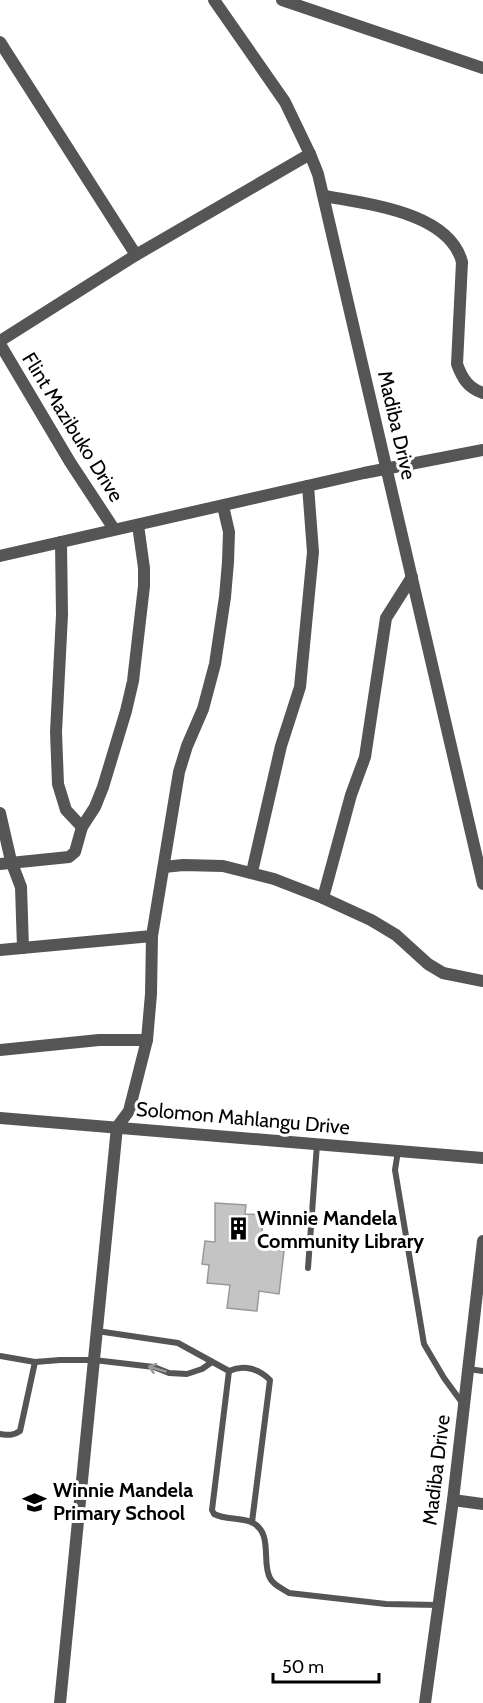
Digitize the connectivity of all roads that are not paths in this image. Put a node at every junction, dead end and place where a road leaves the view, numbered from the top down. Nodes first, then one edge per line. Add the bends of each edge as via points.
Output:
1 (282, 0) edge
2 (216, 1) edge
3 (0, 42) edge
4 (483, 68) edge
5 (310, 154) junction
6 (325, 196) junction
7 (135, 255) junction
8 (0, 343) edge
9 (5, 365) edge
10 (483, 393) edge
11 (483, 450) edge
12 (387, 468) junction
13 (308, 486) junction
14 (223, 506) junction
15 (138, 525) junction
16 (114, 529) junction
17 (61, 542) junction
18 (0, 556) edge
19 (412, 577) junction
20 (0, 813) edge
21 (82, 827) junction
22 (6, 862) edge
23 (164, 867) junction
24 (252, 872) junction
25 (483, 884) edge
26 (323, 898) junction
27 (152, 936) junction
28 (23, 948) junction
29 (0, 950) edge
30 (483, 981) edge
31 (147, 1040) junction
32 (0, 1050) edge
33 (0, 1118) edge
34 (117, 1127) junction
35 (317, 1144) junction
36 (398, 1151) junction
37 (483, 1158) edge
38 (483, 1241) edge
39 (308, 1268) dead end
40 (481, 1272) edge
41 (97, 1331) junction
42 (0, 1356) edge
43 (94, 1360) junction
44 (34, 1362) junction
45 (212, 1362) junction
46 (468, 1369) junction
47 (230, 1371) junction
48 (483, 1371) edge
49 (464, 1405) junction
50 (0, 1434) edge
51 (453, 1500) junction
52 (483, 1504) edge
53 (252, 1522) junction
54 (438, 1605) junction
55 (60, 1703) edge
56 (425, 1703) edge

1 - 4 street
2 - 5 street, Madiba Drive via 285,102
3 - 7 street
5 - 6 street, Madiba Drive
5 - 7 street
6 - 10 street via 393,208 452,241 462,262 457,364 468,384
6 - 12 street, Madiba Drive
7 - 8 street
8 - 9 street, Flint Mazibuko Drive
9 - 16 street, Flint Mazibuko Drive
11 - 12 street
12 - 13 street
12 - 19 street, Madiba Drive
13 - 14 street
13 - 24 street via 313,552 300,687 281,746
14 - 15 street
14 - 23 street via 229,532 225,597 203,709 179,772
15 - 16 street
15 - 21 street via 144,586 133,681 103,787
16 - 17 street
17 - 18 street
17 - 21 street via 58,784 66,810
19 - 25 street, Madiba Drive
19 - 26 street via 386,618 365,757
20 - 22 street
21 - 22 street via 75,852 69,857
22 - 28 street via 21,887
23 - 24 street via 223,866
23 - 27 street
24 - 26 street
26 - 30 street via 396,935 443,973
27 - 28 street
27 - 31 street
28 - 29 street
31 - 32 street via 99,1040
31 - 34 street via 129,1111
33 - 34 street, Solomon Mahlangu Drive
34 - 35 street, Solomon Mahlangu Drive
34 - 41 street
35 - 36 street, Solomon Mahlangu Drive
35 - 39 lane
36 - 37 street, Solomon Mahlangu Drive
36 - 49 lane via 395,1170 424,1344
38 - 40 street, Madiba Drive
40 - 46 street, Madiba Drive
41 - 43 street
41 - 45 lane via 178,1343
42 - 44 lane
43 - 44 lane
45 -> 43 lane via 187,1374
43 - 55 street
44 - 50 lane via 20,1431
45 - 47 lane
46 - 48 lane
46 - 49 street, Madiba Drive
47 - 53 lane via 212,1510 219,1517
47 - 53 lane via 238,1367 251,1369 270,1380
49 - 51 street, Madiba Drive
51 - 52 street
51 - 54 street, Madiba Drive
53 - 54 lane via 261,1531 267,1547 270,1578 289,1593 386,1604
54 - 56 street, Madiba Drive

